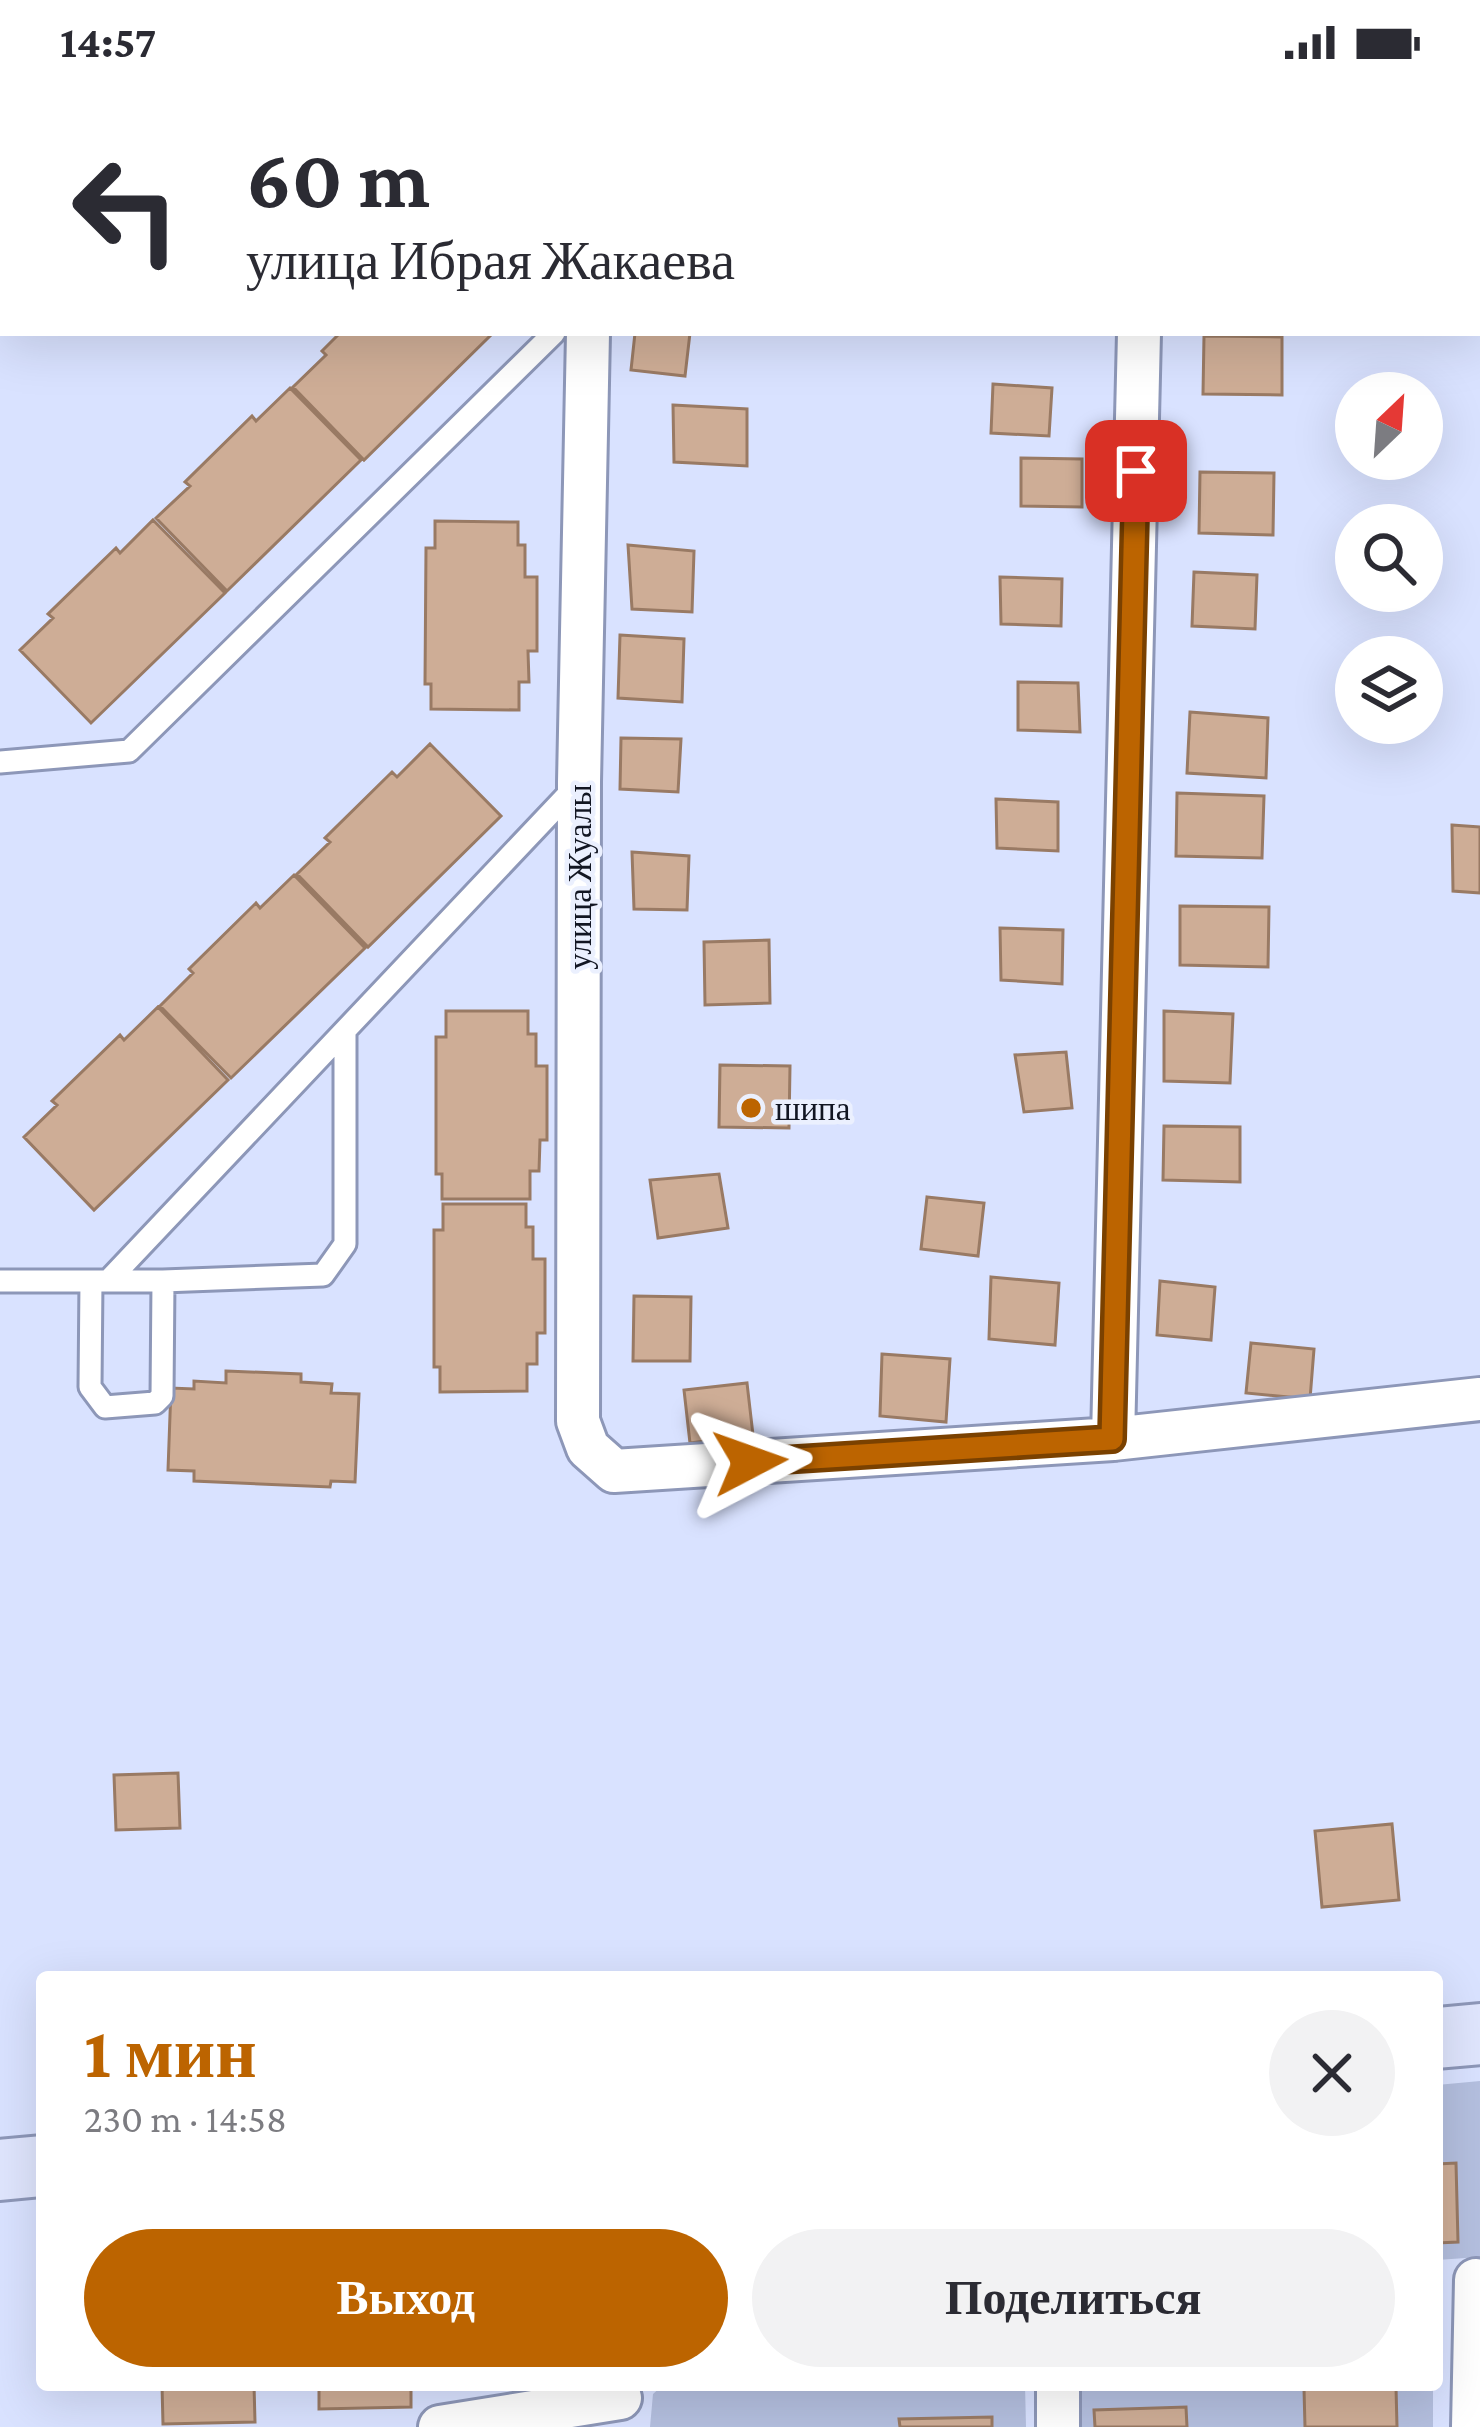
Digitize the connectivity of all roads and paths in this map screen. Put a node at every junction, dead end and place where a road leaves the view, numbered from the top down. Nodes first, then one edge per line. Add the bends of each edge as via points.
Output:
1 (551, 336) edge
2 (588, 336) edge
3 (1139, 336) edge
4 (0, 762) edge
5 (579, 782) junction
6 (344, 1031) junction
7 (0, 1281) edge
8 (100, 1281) junction
9 (163, 1281) junction
10 (1480, 1400) edge
11 (1112, 1439) junction
12 (1480, 2034) edge
13 (1443, 2037) edge
14 (36, 2167) edge
15 (0, 2170) edge
16 (1464, 2281) edge
17 (1058, 2391) edge
18 (622, 2403) edge
19 (440, 2427) edge
20 (1058, 2427) edge
21 (1473, 2427) edge

1 - 4 lane via 129,751
2 - 5 street, улица Жуалы
3 - 11 street
5 - 6 lane
5 - 11 street, улица Жуалы via 578,1421 588,1448 614,1471
6 - 8 lane
6 - 9 lane via 345,1244 323,1276
7 - 8 lane
8 - 9 lane
8 - 9 lane via 90,1388 105,1407 163,1396
10 - 11 street
12 - 13 street
14 - 15 street
16 - 21 street
17 - 20 street
18 - 19 street

